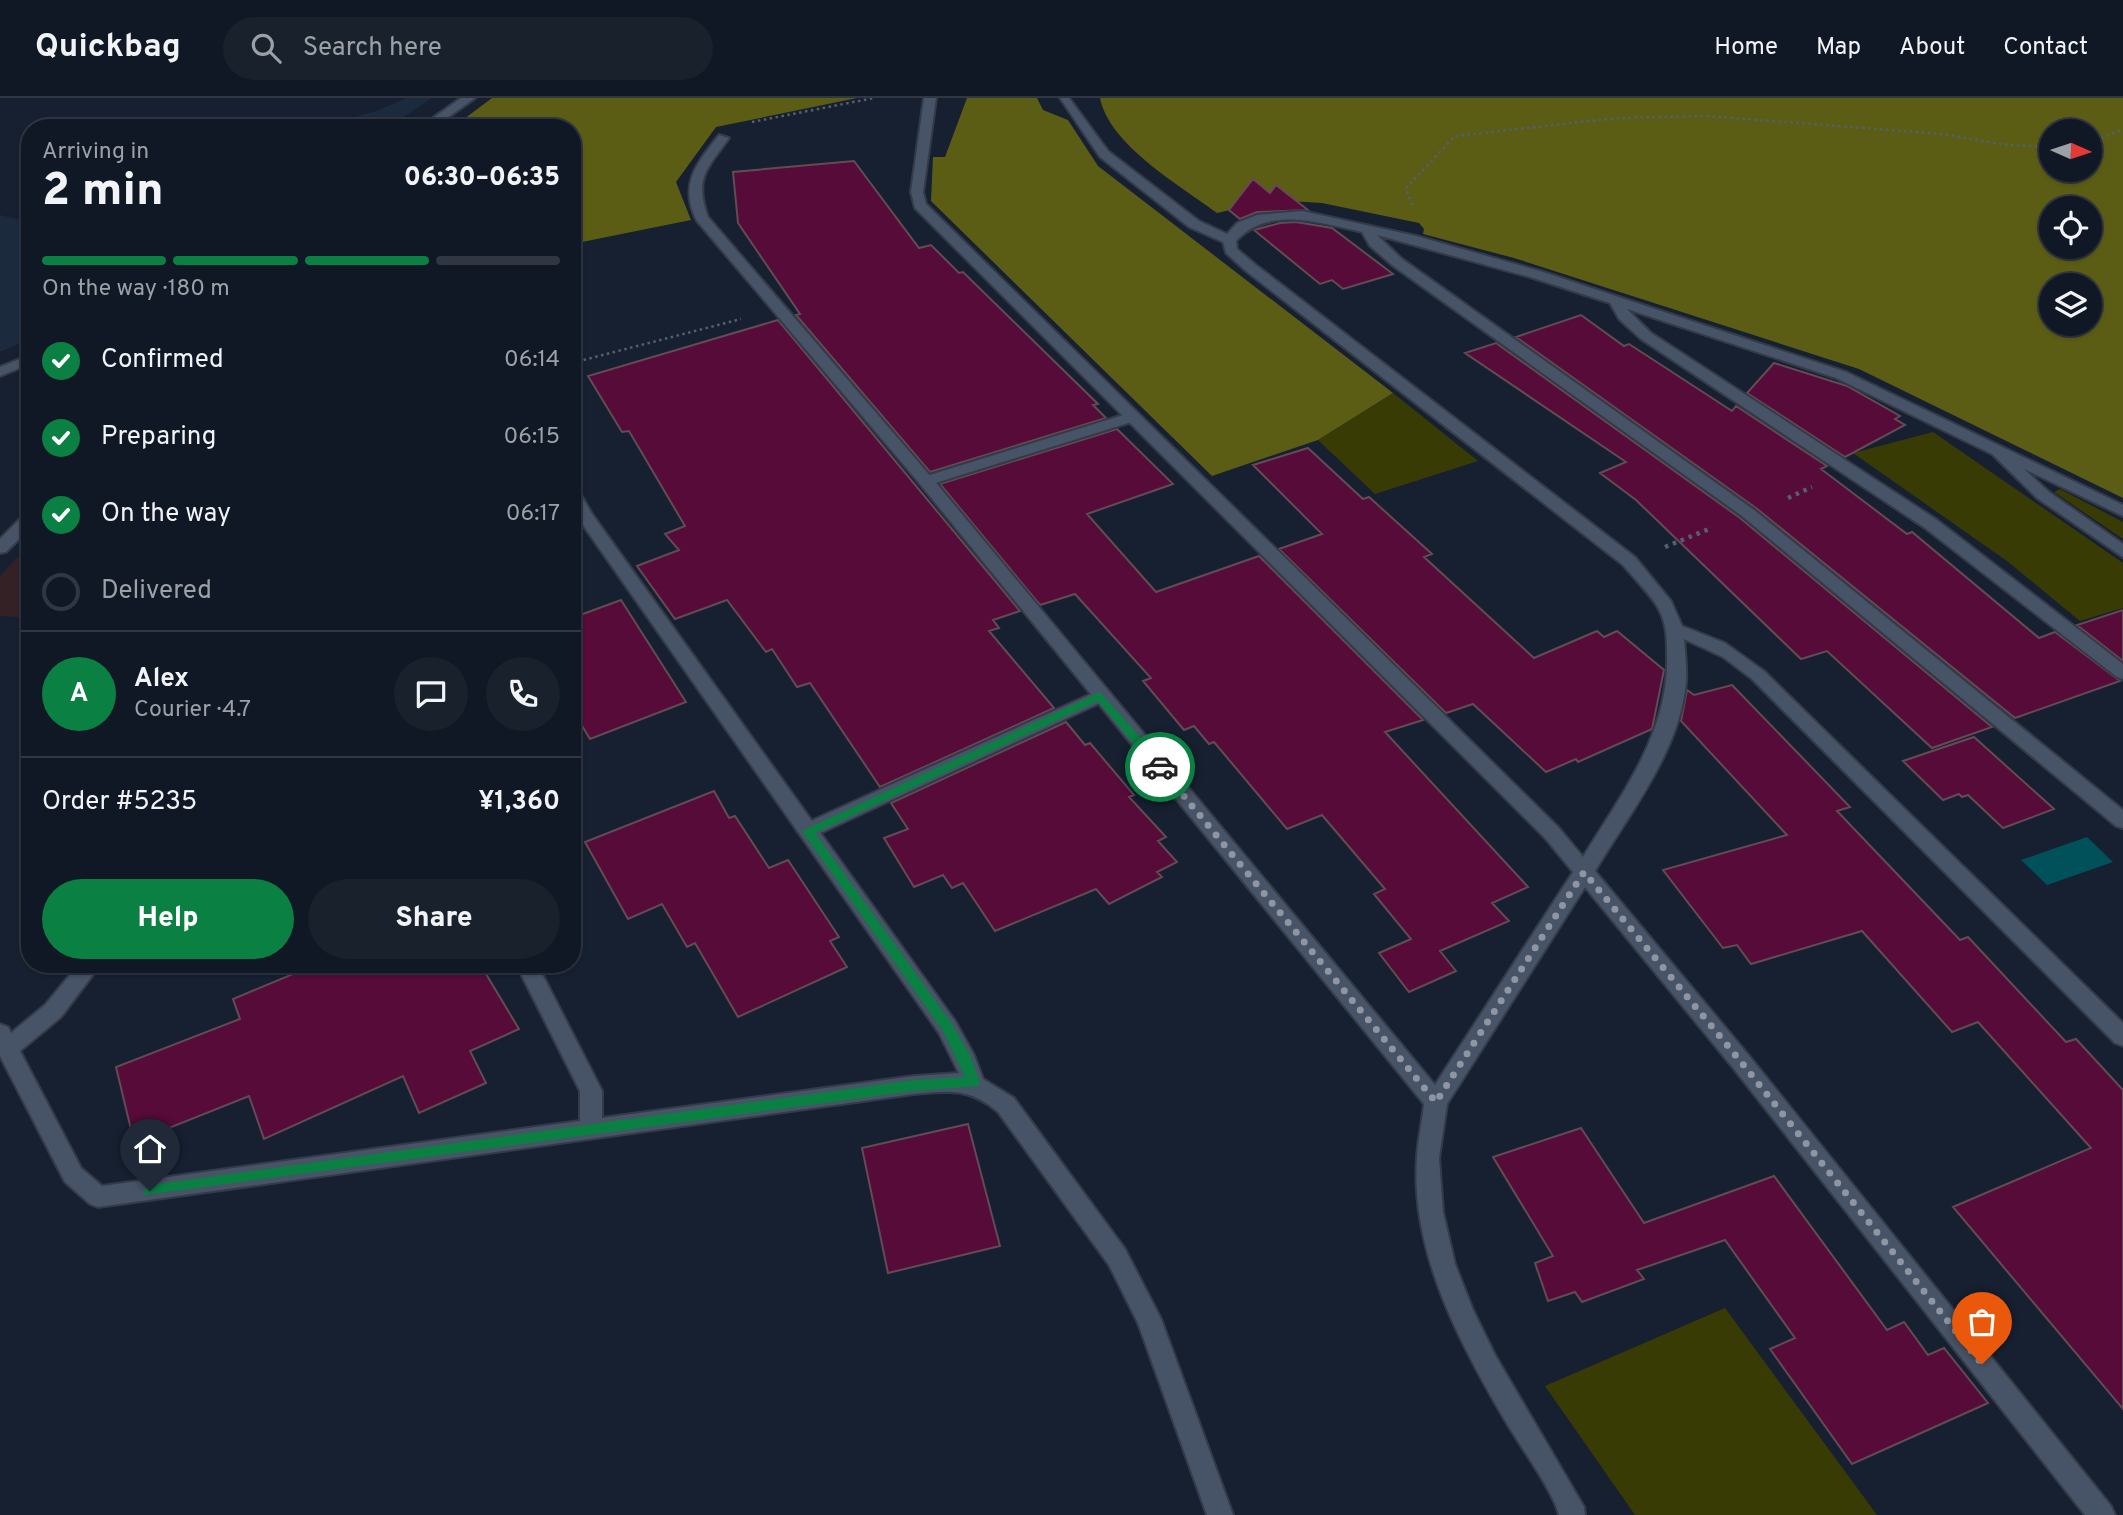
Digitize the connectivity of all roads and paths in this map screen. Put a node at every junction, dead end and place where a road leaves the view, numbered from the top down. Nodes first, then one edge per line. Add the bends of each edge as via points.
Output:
1 (470, 98) edge
2 (874, 98) edge
3 (930, 98) edge
4 (1064, 100) dead end
5 (438, 119) edge
6 (752, 122) dead end
7 (2123, 129) edge
8 (723, 138) dead end
9 (2102, 138) edge
10 (2039, 146) edge
11 (1366, 228) junction
12 (1411, 239) junction
13 (1229, 240) junction
14 (1614, 298) junction
15 (746, 318) dead end
16 (581, 361) edge
17 (21, 363) edge
18 (0, 372) edge
19 (1133, 417) junction
20 (1989, 444) junction
21 (926, 481) junction
22 (1823, 482) dead end
23 (1786, 498) dead end
24 (2123, 511) edge
25 (581, 521) edge
26 (1715, 526) dead end
27 (21, 528) edge
28 (0, 548) edge
29 (1661, 549) dead end
30 (2123, 552) edge
31 (1675, 630) junction
32 (2123, 673) edge
33 (1100, 696) junction
34 (2123, 821) edge
35 (807, 831) junction
36 (1584, 872) junction
37 (84, 973) edge
38 (531, 973) edge
39 (2123, 1037) edge
40 (4, 1041) edge
41 (973, 1083) junction
42 (1436, 1102) junction
43 (591, 1130) junction
44 (1220, 1515) edge
45 (1572, 1515) edge
46 (2102, 1515) edge

1 - 5 street
2 - 6 path
3 - 19 street via 916,192 920,205
4 - 13 street via 1104,154 1194,224
7 - 9 path
8 - 21 street via 693,184 702,218
10 - 12 path via 1942,134 1707,116 1618,118 1455,136 1406,188 1419,223
11 - 12 street
11 - 13 street via 1312,216 1281,215 1242,226
11 - 34 street via 1396,262 1748,513
12 - 14 street
13 - 31 street via 1231,250 1251,268 1629,561 1665,605
14 - 20 street via 1841,375
14 - 32 street via 1624,316 1646,336 1931,524
15 - 16 path
17 - 18 street
19 - 21 street
19 - 36 street via 1552,833
20 - 24 street
20 - 30 street via 2043,495
21 - 33 street
22 - 23 path
25 - 35 street
26 - 29 path
27 - 28 street
31 - 36 street via 1677,683 1665,731
31 - 39 street via 1711,641 1758,675
33 - 35 street
33 - 42 street
35 - 41 street via 947,1027
36 - 42 street
36 - 46 street via 1734,1052
37 - 40 street via 53,1011
38 - 43 street via 591,1091
40 - 43 street via 73,1175 99,1197
41 - 43 street via 914,1085
41 - 44 street via 990,1090 1006,1105 1116,1258 1149,1319
42 - 45 street via 1425,1174 1441,1261 1464,1323

